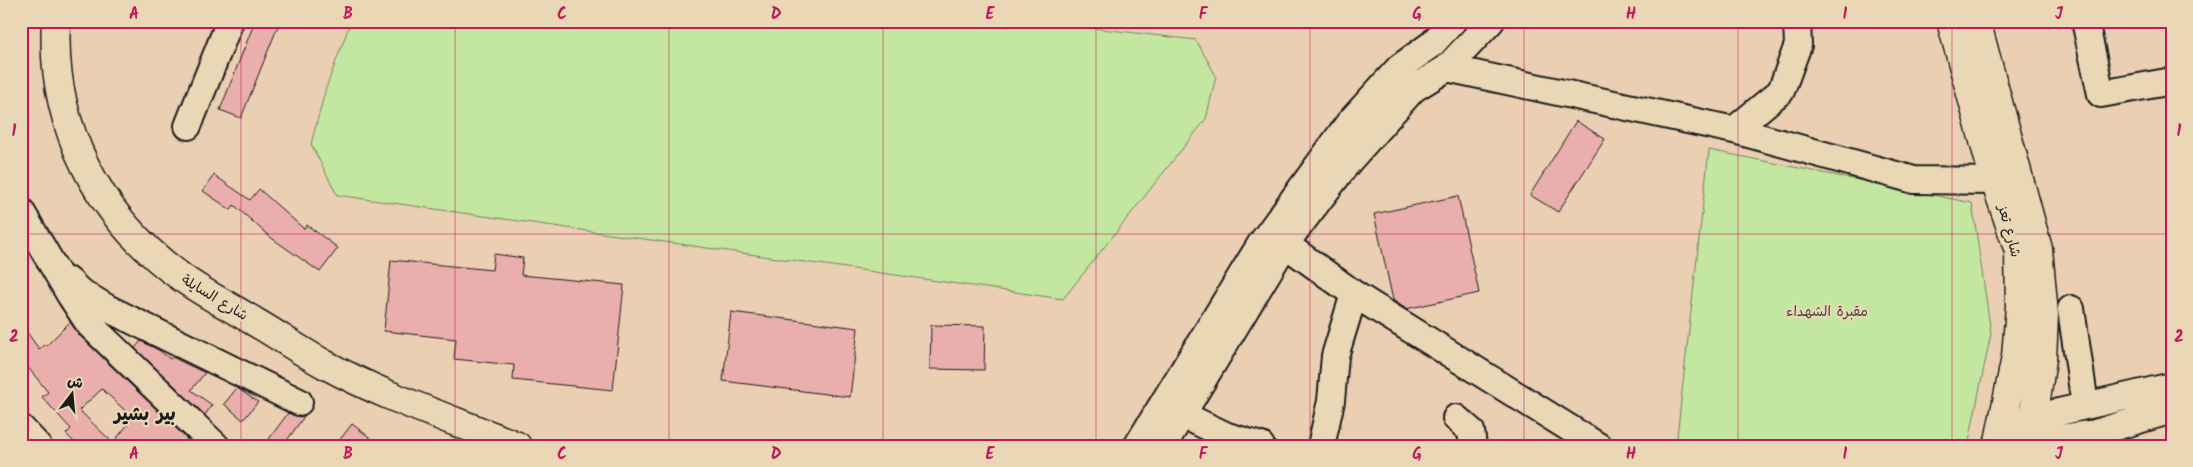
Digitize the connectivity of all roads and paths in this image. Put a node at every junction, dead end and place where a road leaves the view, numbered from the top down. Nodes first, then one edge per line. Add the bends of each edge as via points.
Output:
1 (56, 21) edge
2 (230, 21) edge
3 (1453, 21) edge
4 (1491, 21) edge
5 (1797, 21) edge
6 (1951, 21) edge
7 (1976, 21) edge
8 (2085, 21) edge
9 (1447, 68) junction
10 (2172, 81) edge
11 (188, 126) dead end
12 (1734, 130) junction
13 (1995, 180) junction
14 (21, 212) edge
15 (1285, 244) junction
16 (54, 266) junction
17 (1354, 294) junction
18 (2071, 309) dead end
19 (2172, 386) edge
20 (299, 402) dead end
21 (2085, 406) junction
22 (2172, 410) edge
23 (1181, 414) junction
24 (1456, 418) dead end
25 (21, 428) edge
26 (2017, 437) edge
27 (2086, 440) edge
28 (38, 446) edge
29 (216, 446) edge
30 (518, 446) edge
31 (1137, 446) edge
32 (1163, 446) edge
33 (1261, 446) edge
34 (1321, 446) edge
35 (1473, 446) edge
36 (1598, 446) edge

1 - 30 main road, شارع السايلة via 54,49 72,137 92,181 120,221 155,256 182,278 326,365
2 - 11 street
3 - 31 street via 1432,44 1399,68 1349,123 1260,245
4 - 9 street
5 - 12 street via 1798,46 1780,91
6 - 13 main road, شارع تعز
7 - 26 main road, شارع تعز via 2038,249 2042,359
8 - 10 street via 2101,94
9 - 12 street
9 - 15 street via 1413,89 1348,162
12 - 13 street via 1914,180
13 - 26 main road, شارع تعز via 2019,251
14 - 16 street
15 - 17 street
15 - 23 street
16 - 20 street via 79,291 109,310
16 - 29 street via 89,324
17 - 34 street via 1335,356 1331,401
17 - 36 street
18 - 21 street
19 - 21 street
21 - 26 street
21 - 27 street via 2070,416 2070,428
22 - 27 street
23 - 32 street
23 - 33 street via 1227,436
24 - 35 street via 1471,431
25 - 28 street
26 - 27 street

